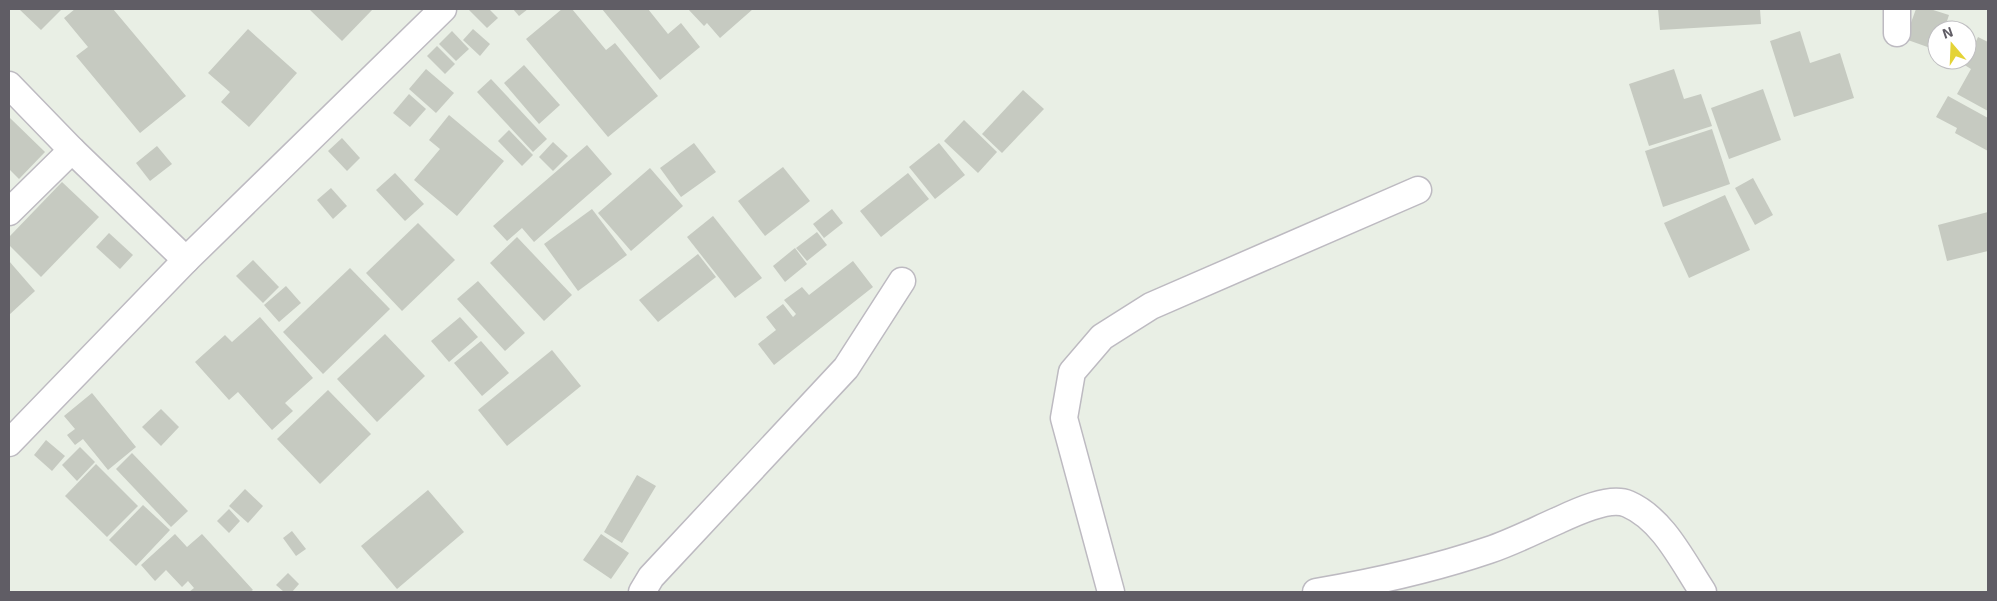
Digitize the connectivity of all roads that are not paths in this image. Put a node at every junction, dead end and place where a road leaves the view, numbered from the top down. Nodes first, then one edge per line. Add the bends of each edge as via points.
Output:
1 (443, 9) edge
2 (9, 85) edge
3 (72, 150) junction
4 (1418, 190) dead end
5 (9, 212) edge
6 (186, 260) junction
7 (902, 281) dead end
8 (9, 443) edge
9 (642, 592) edge
10 (1112, 592) edge
11 (1316, 592) edge
12 (1703, 592) edge

1 - 6 street
2 - 3 street
3 - 5 street
3 - 6 street
4 - 10 street via 1151,306 1102,337 1072,372 1064,418
6 - 8 street
7 - 9 street via 846,368 651,577
11 - 12 street via 1368,583 1491,550 1608,502 1627,503 1653,521

